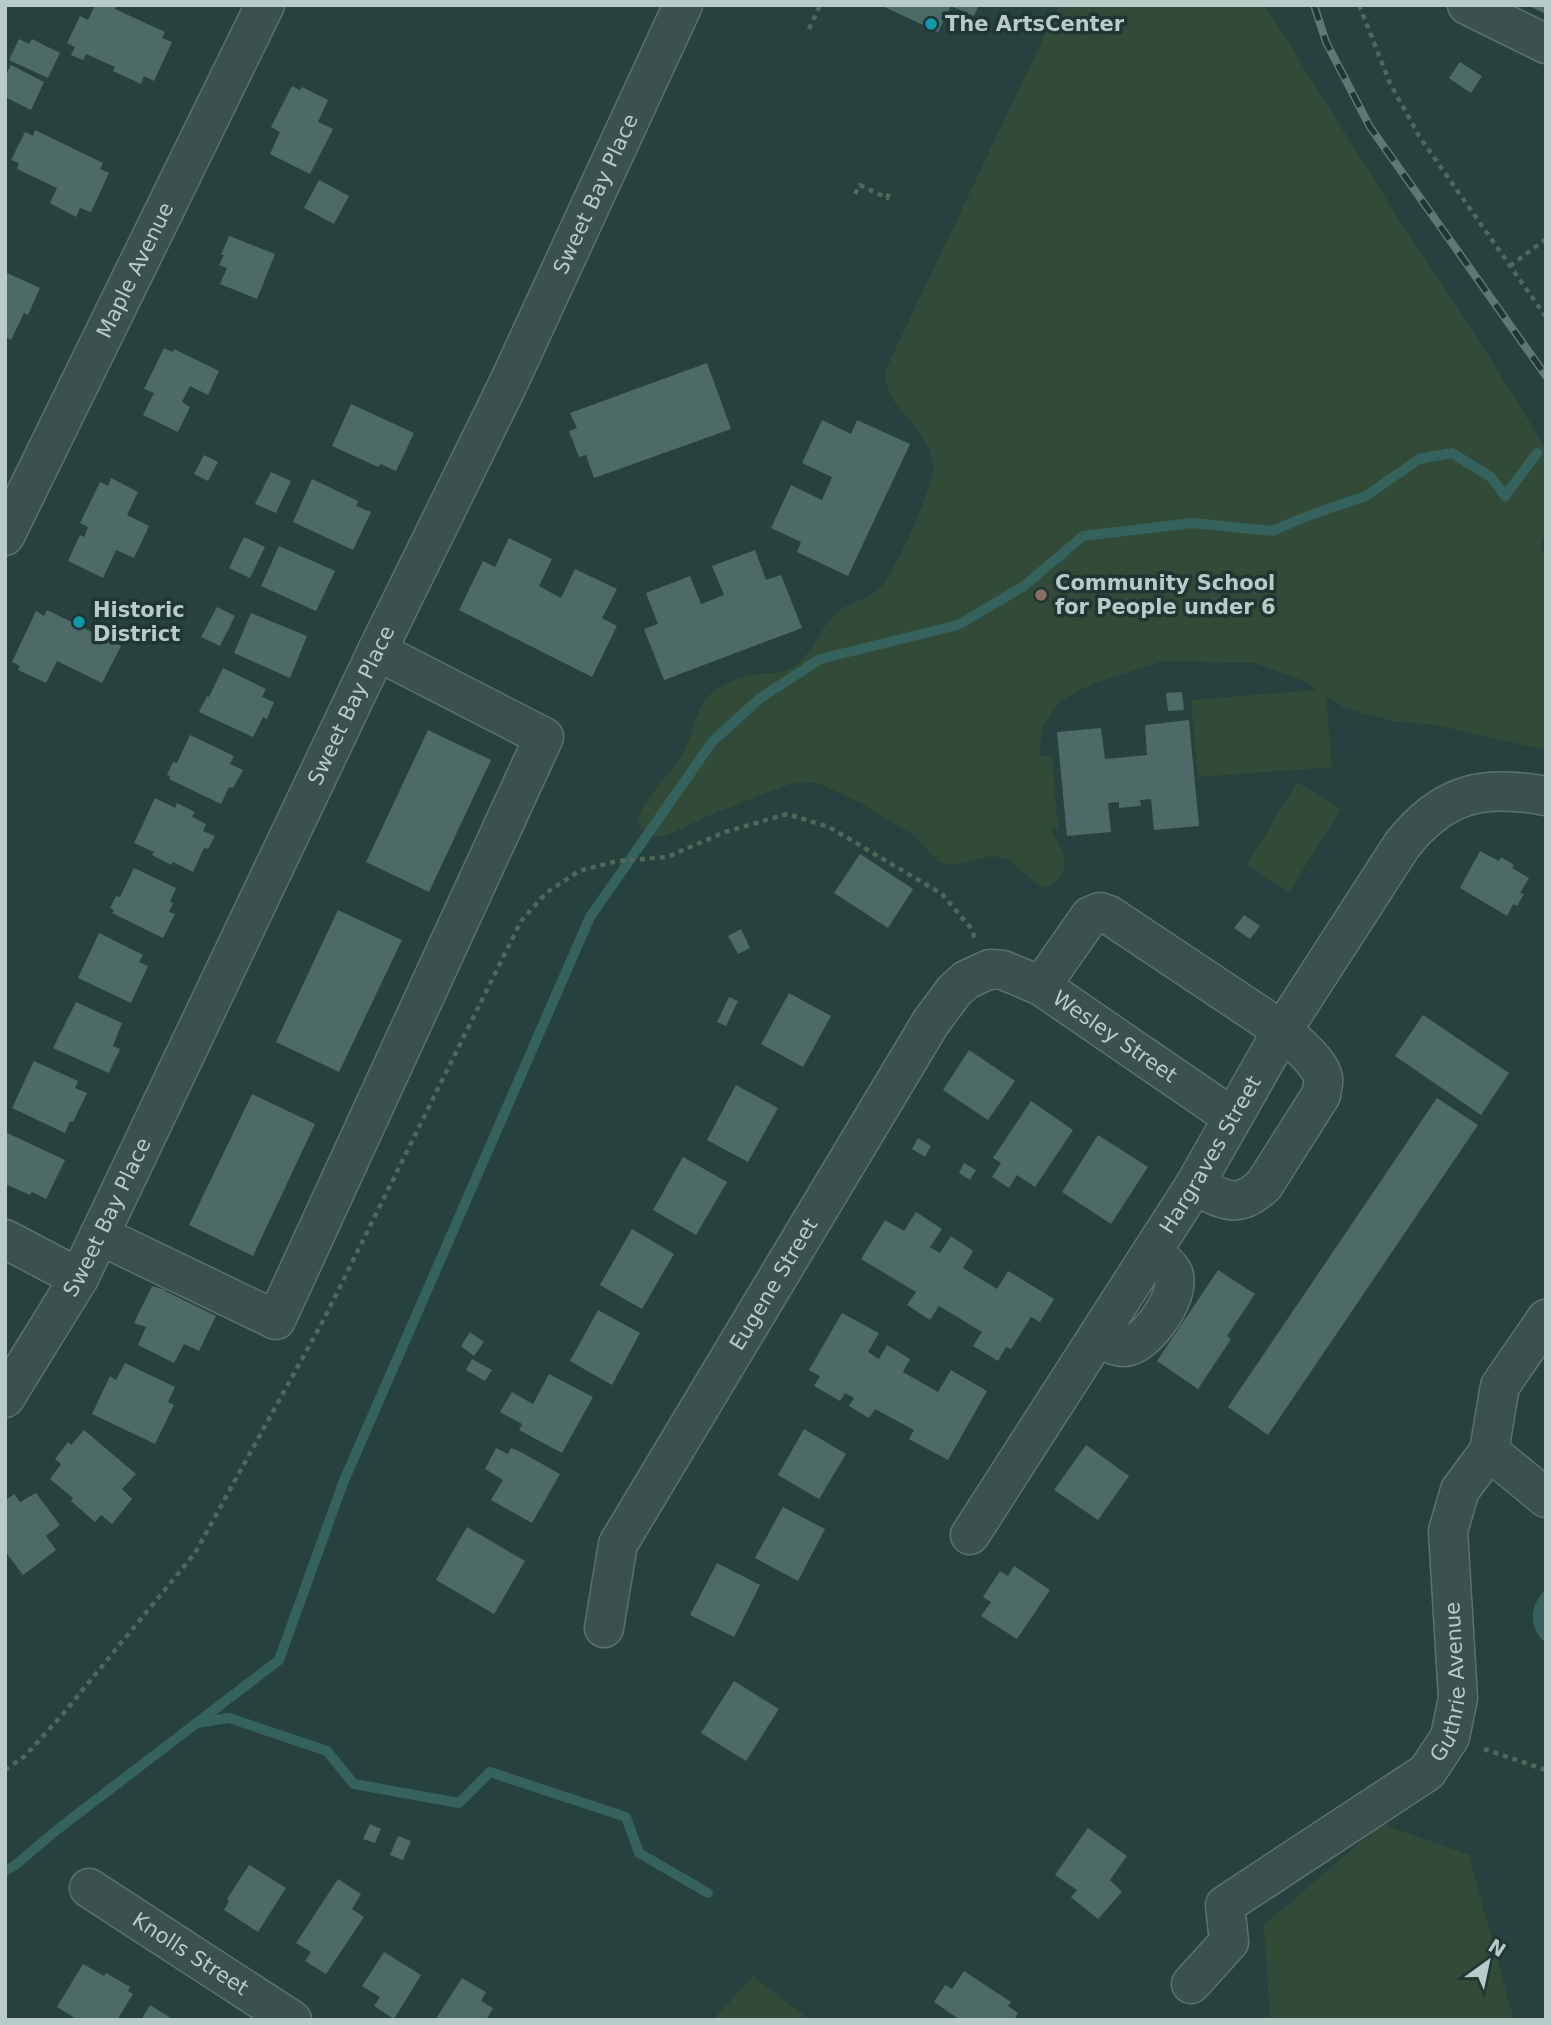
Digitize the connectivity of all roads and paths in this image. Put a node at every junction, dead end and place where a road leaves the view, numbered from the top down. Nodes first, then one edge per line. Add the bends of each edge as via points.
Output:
1 (265, 5) edge
2 (683, 5) edge
3 (820, 5) edge
4 (1359, 5) edge
5 (1467, 5) edge
6 (809, 29) dead end
7 (1546, 44) edge
8 (890, 191) dead end
9 (855, 194) dead end
10 (1546, 239) edge
11 (1510, 266) junction
12 (1546, 317) edge
13 (5, 536) edge
14 (377, 651) junction
15 (1546, 796) edge
16 (579, 872) dead end
17 (990, 969) junction
18 (1041, 986) junction
19 (1282, 1031) junction
20 (1232, 1117) junction
21 (1194, 1186) junction
22 (99, 1234) junction
23 (5, 1239) edge
24 (79, 1278) junction
25 (1546, 1319) edge
26 (5, 1398) edge
27 (1489, 1451) junction
28 (1546, 1498) edge
29 (970, 1535) dead end
30 (604, 1628) dead end
31 (1450, 1737) junction
32 (1546, 1770) edge
33 (89, 1888) dead end
34 (1191, 1984) dead end
35 (292, 2020) edge

1 - 13 street, Maple Avenue
2 - 14 street, Sweet Bay Place via 508,384
3 - 6 path
4 - 11 path via 1390,83 1419,136
5 - 7 street
8 - 9 path via 887,198 860,186
10 - 11 path
11 - 12 path
14 - 22 street, Sweet Bay Place
14 - 22 street via 544,737 275,1320
15 - 19 street, Hargraves Street via 1484,791 1439,808 1426,818 1408,837
16 - 17 path via 617,861 667,857 725,832 787,814 829,827 942,894 970,927
17 - 18 street, Wesley Street
17 - 30 street, Eugene Street via 966,979 931,1023 618,1544
18 - 19 street via 1090,916 1100,912
18 - 20 street, Wesley Street
19 - 20 street, Hargraves Street
19 - 21 street via 1316,1064 1323,1078 1321,1095 1253,1195 1239,1202
20 - 21 street, Hargraves Street
21 - 29 street, Hargraves Street
22 - 24 street, Sweet Bay Place
23 - 24 street
24 - 26 street, Sweet Bay Place
25 - 27 street, Guthrie Avenue via 1500,1386
27 - 28 street
27 - 31 street, Guthrie Avenue via 1460,1490 1448,1531 1458,1698
31 - 32 path
31 - 34 street, Guthrie Avenue via 1427,1772 1225,1905 1229,1942
33 - 35 street, Knolls Street

